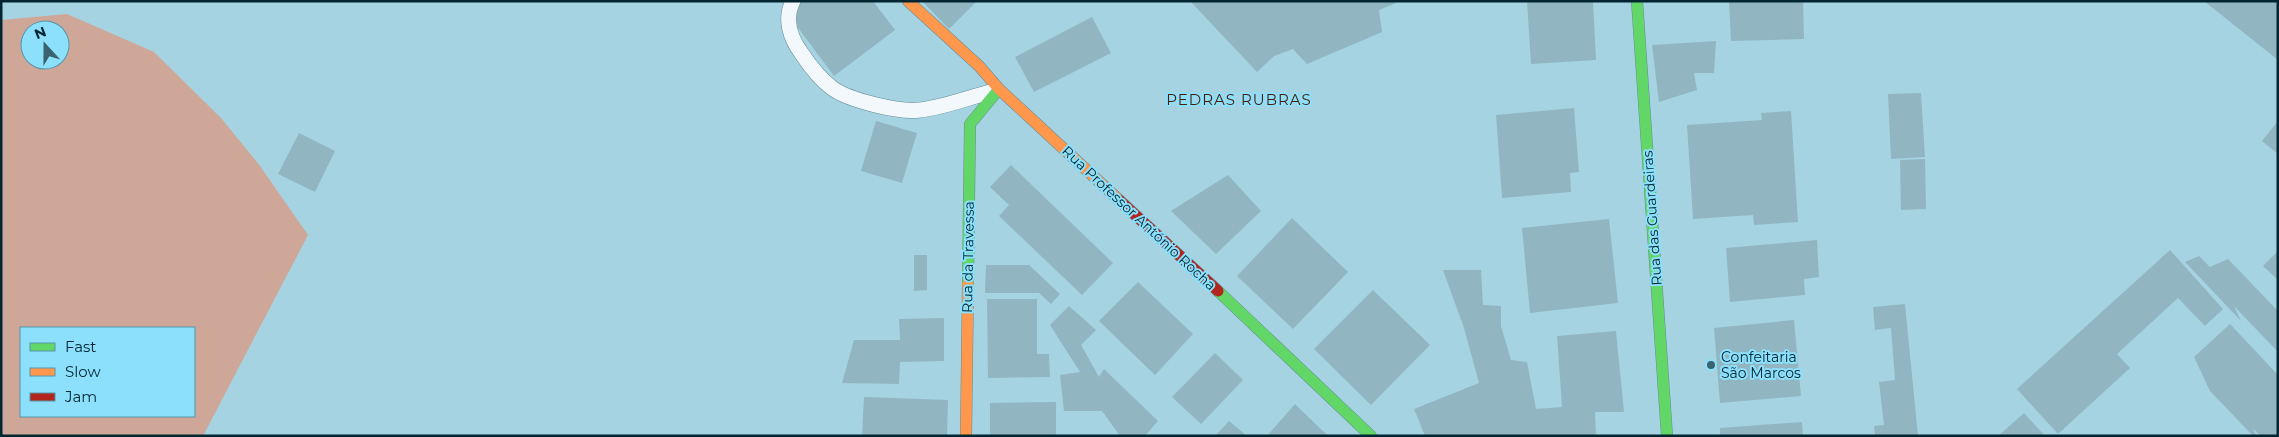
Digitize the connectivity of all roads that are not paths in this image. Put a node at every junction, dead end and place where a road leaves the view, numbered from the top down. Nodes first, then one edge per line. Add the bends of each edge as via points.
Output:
1 (793, 1) edge
2 (908, 1) edge
3 (1637, 1) edge
4 (999, 89) junction
5 (966, 436) edge
6 (1371, 436) edge
7 (1668, 436) edge

1 - 4 lane via 787,13 793,42 811,67 833,88 853,97 919,110
2 - 4 street, Rua Professor António Rocha via 979,66
3 - 7 street, Rua das Guardeiras
4 - 5 street, Rua da Travessa via 970,124
4 - 6 street, Rua Professor António Rocha

